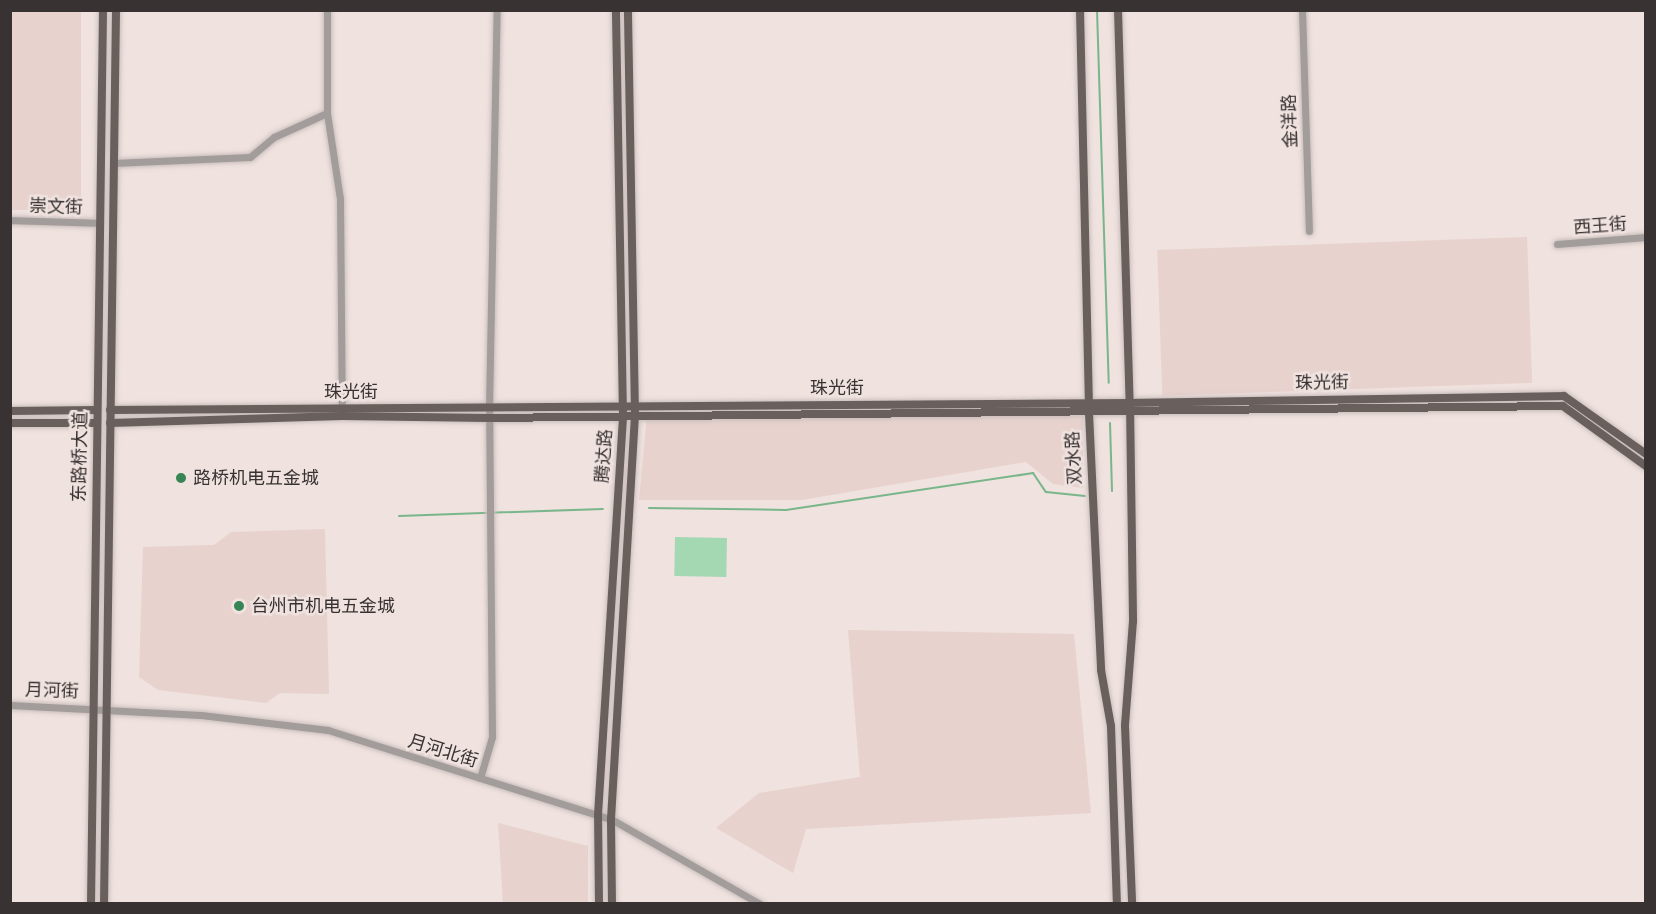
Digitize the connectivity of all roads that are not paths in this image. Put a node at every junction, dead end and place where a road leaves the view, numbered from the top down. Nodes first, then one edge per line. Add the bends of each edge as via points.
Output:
1 (103, 10) edge
2 (116, 10) edge
3 (327, 10) edge
4 (497, 10) edge
5 (616, 10) edge
6 (628, 10) edge
7 (1080, 10) edge
8 (1118, 10) edge
9 (1302, 10) edge
10 (327, 113) junction
11 (113, 163) junction
12 (10, 220) edge
13 (100, 223) junction
14 (1309, 231) dead end
15 (1646, 237) edge
16 (1557, 244) dead end
17 (342, 408) junction
18 (1089, 408) junction
19 (1130, 408) junction
20 (97, 410) junction
21 (110, 410) junction
22 (635, 410) junction
23 (10, 411) edge
24 (623, 411) junction
25 (489, 413) junction
26 (10, 423) edge
27 (97, 423) junction
28 (110, 423) junction
29 (1646, 454) edge
30 (1646, 466) edge
31 (10, 705) edge
32 (93, 707) junction
33 (106, 708) junction
34 (480, 778) junction
35 (598, 815) junction
36 (611, 819) junction
37 (91, 903) edge
38 (104, 903) edge
39 (599, 903) edge
40 (612, 903) edge
41 (760, 903) edge
42 (1117, 903) edge
43 (1132, 903) edge

1 - 13 main road, 东路桥大道
2 - 11 main road, 东路桥大道
3 - 10 street
4 - 25 street
5 - 24 main road, 腾达路
6 - 22 main road, 腾达路
7 - 18 main road, 双水路
8 - 19 main road
9 - 14 street, 金洋路
10 - 11 street via 274,137 250,157
10 - 17 street via 340,199
11 - 21 main road, 东路桥大道
12 - 13 street, 崇文街
13 - 20 main road, 东路桥大道
15 - 16 street, 西王街
17 - 21 main road, 珠光街
17 - 25 main road, 珠光街
18 - 19 main road, 珠光街
18 - 22 main road, 珠光街
18 - 42 main road, 双水路 via 1101,670 1111,726
19 - 29 main road, 珠光街 via 1563,396
19 - 30 main road, 珠光街 via 1563,406
19 - 43 main road via 1133,621 1125,726
20 - 23 main road
20 - 27 main road, 东路桥大道
21 - 28 main road, 东路桥大道
22 - 24 main road, 珠光街
22 - 36 main road, 腾达路
24 - 25 main road, 珠光街
24 - 35 main road, 腾达路
25 - 28 main road, 珠光街
25 - 34 street via 492,737
26 - 27 main road
27 - 32 main road, 东路桥大道
28 - 33 main road, 东路桥大道
31 - 32 street, 月河街
32 - 33 street, 月河北街
32 - 37 main road, 东路桥大道
33 - 34 street, 月河北街 via 328,730
33 - 38 main road, 东路桥大道
34 - 35 street, 月河北街
35 - 36 street, 月河北街
35 - 39 main road, 腾达路
36 - 40 main road, 腾达路
36 - 41 street, 月河北街

